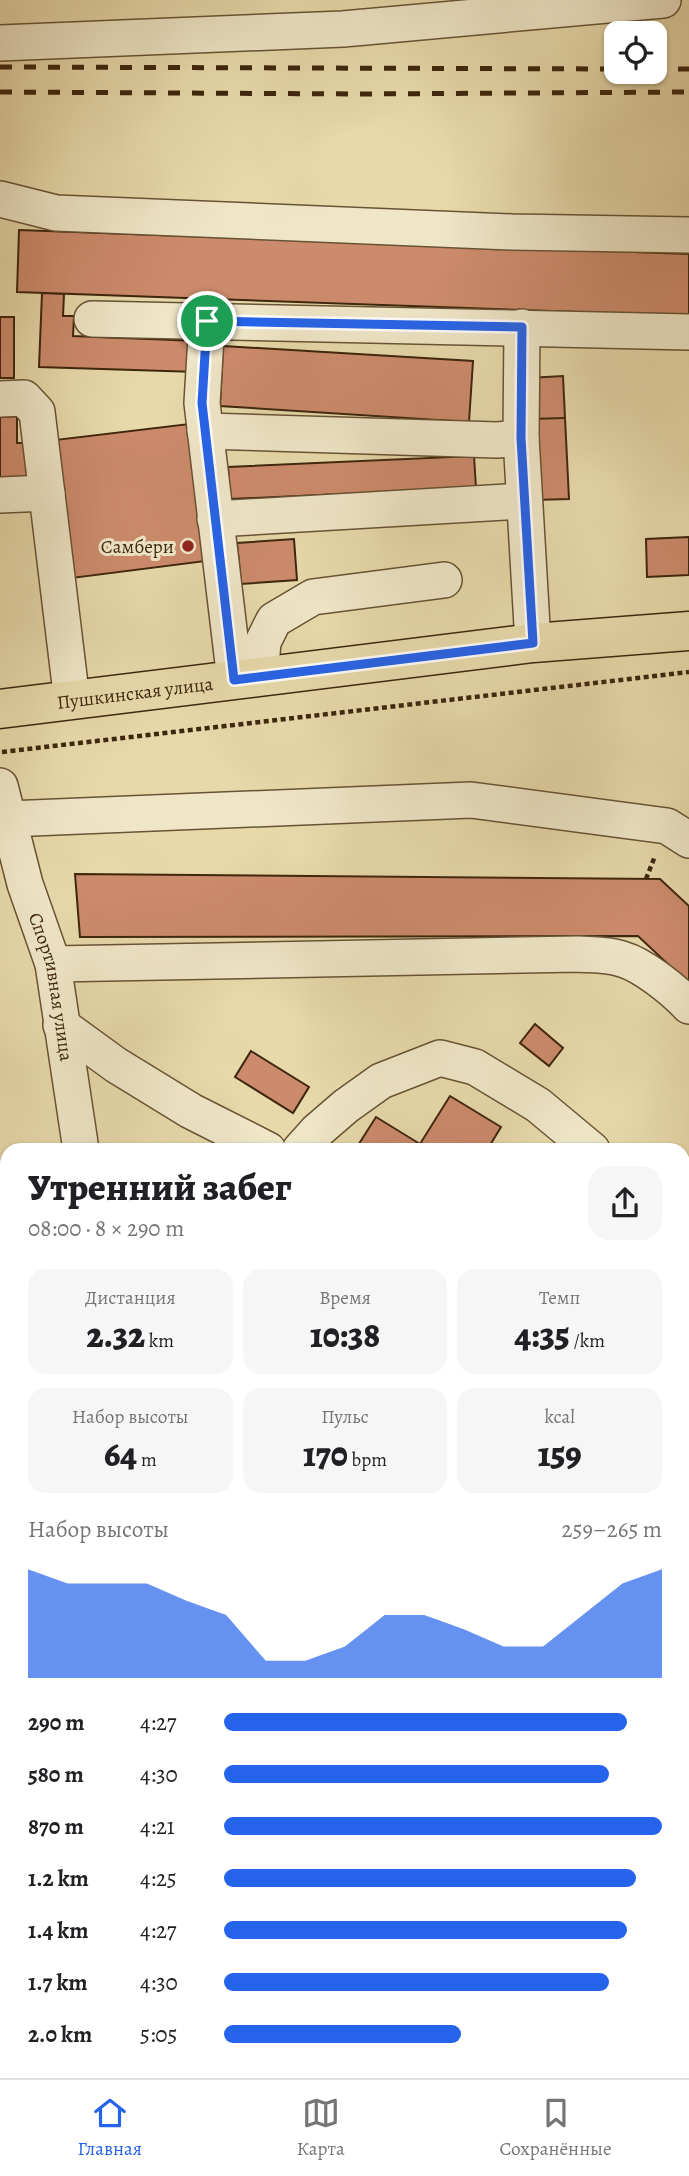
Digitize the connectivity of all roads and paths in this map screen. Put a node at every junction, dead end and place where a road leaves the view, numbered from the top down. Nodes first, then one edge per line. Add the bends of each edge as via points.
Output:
1 (663, 0) edge
2 (0, 43) edge
3 (0, 199) edge
4 (689, 235) edge
5 (92, 319) dead end
6 (207, 321) junction
7 (522, 327) junction
8 (689, 332) edge
9 (0, 399) edge
10 (205, 431) junction
11 (521, 438) junction
12 (47, 493) junction
13 (0, 495) edge
14 (523, 501) junction
15 (215, 519) junction
16 (444, 580) dead end
17 (689, 631) edge
18 (533, 643) junction
19 (689, 672) edge
20 (247, 679) junction
21 (72, 701) junction
22 (0, 709) edge
23 (0, 753) edge
24 (4, 802) edge
25 (689, 840) edge
26 (52, 964) junction
27 (689, 1006) edge
28 (61, 1025) junction
29 (79, 1143) edge
30 (254, 1143) edge
31 (307, 1143) edge
32 (584, 1143) edge

1 - 2 lane via 343,29
3 - 4 lane via 56,213
5 - 6 lane
6 - 7 lane
6 - 10 lane via 202,403
7 - 8 lane
7 - 11 lane
9 - 12 lane via 24,398 37,412
10 - 11 lane
10 - 15 lane
11 - 14 lane
12 - 13 lane
12 - 21 lane
14 - 15 lane
14 - 18 lane
15 - 20 lane
16 - 20 lane via 313,597 274,620
17 - 18 main road, Пушкинская улица
18 - 20 main road, Пушкинская улица
19 - 23 path
20 - 21 main road, Пушкинская улица
21 - 22 main road, Пушкинская улица
24 - 25 lane via 471,800 667,826
24 - 26 lane, Спортивная улица
26 - 27 lane via 578,954 623,959
26 - 28 lane, Спортивная улица
28 - 29 lane, Спортивная улица
28 - 30 lane via 180,1105
31 - 32 lane via 381,1081 440,1058 475,1067 538,1105

